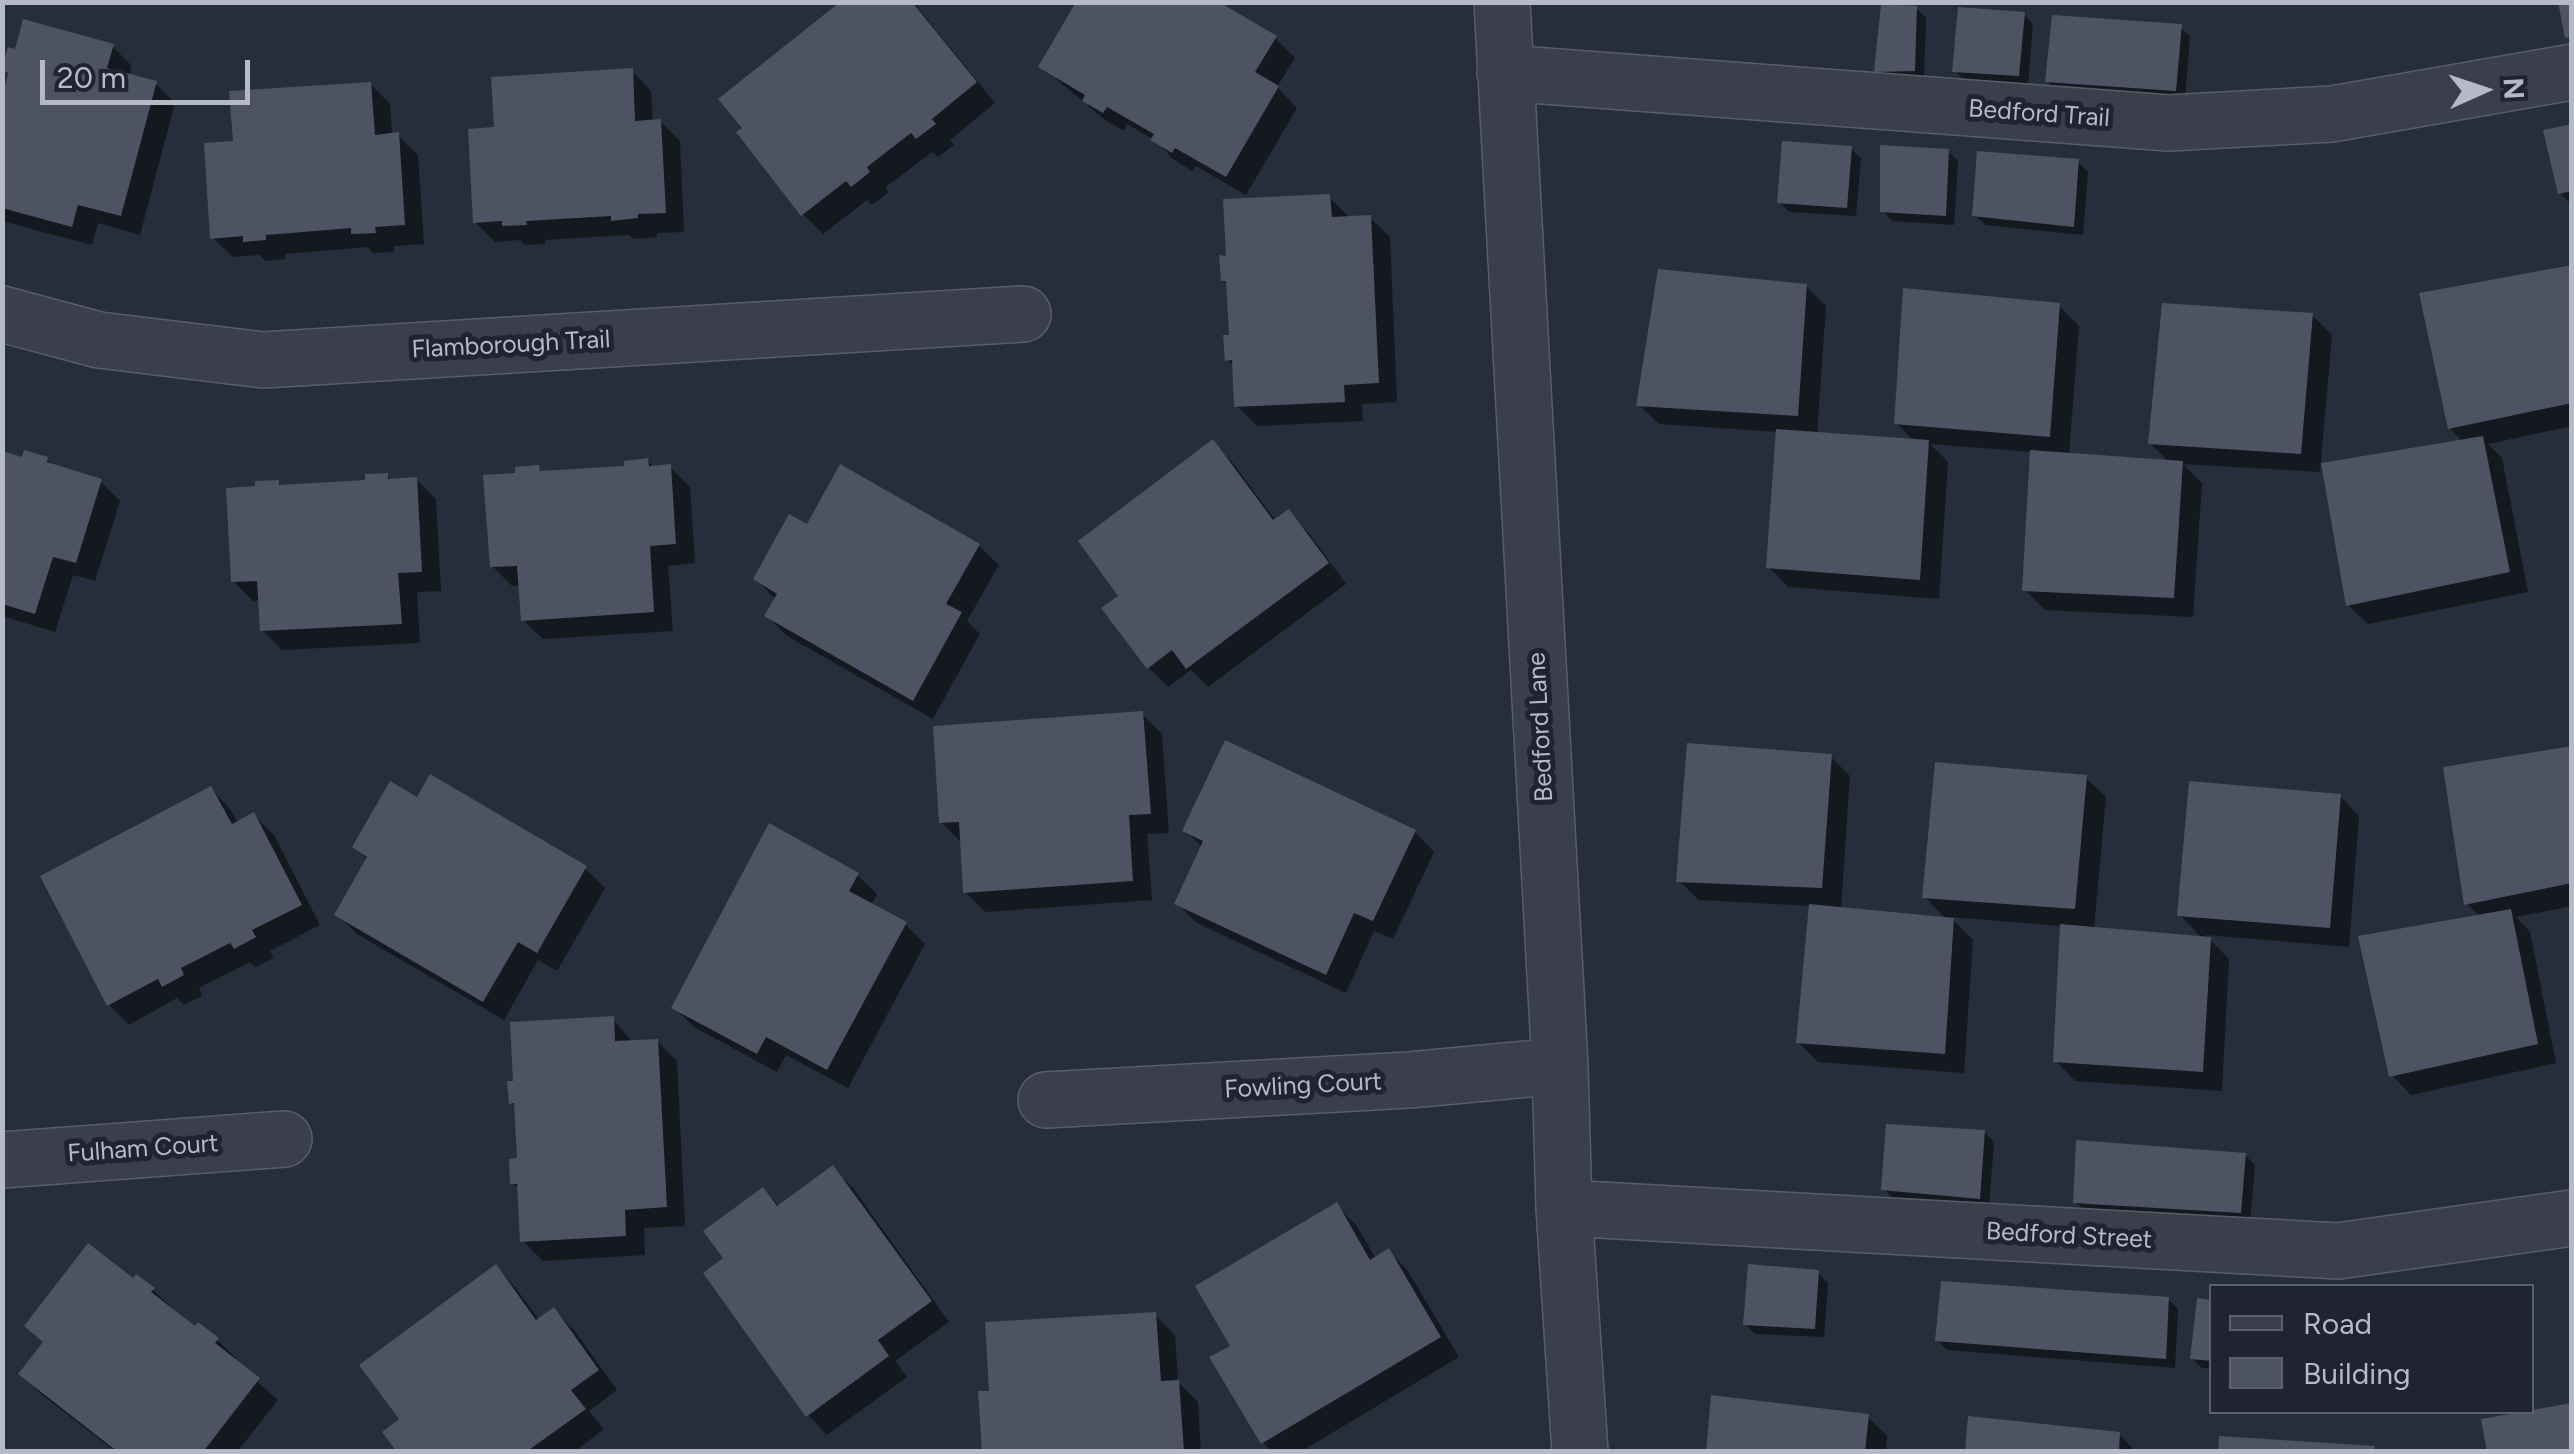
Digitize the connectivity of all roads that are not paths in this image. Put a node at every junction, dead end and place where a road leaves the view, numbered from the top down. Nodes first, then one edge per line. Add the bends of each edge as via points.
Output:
1 (1502, 2) edge
2 (2572, 72) edge
3 (1505, 73) junction
4 (2, 314) edge
5 (1023, 314) dead end
6 (1560, 1066) junction
7 (1046, 1100) dead end
8 (284, 1139) dead end
9 (2, 1160) edge
10 (1564, 1208) junction
11 (2572, 1218) edge
12 (1580, 1452) edge

1 - 3 street, Bedford Lane
2 - 3 street, Bedford Trail via 2332,114 2169,124
3 - 6 street, Bedford Lane
4 - 5 street, Flamborough Trail via 99,340 263,360
6 - 7 street, Fowling Court
6 - 10 street, Bedford Lane
8 - 9 street, Fulham Court
10 - 11 street, Bedford Street via 2338,1252
10 - 12 street, Bedford Lane

